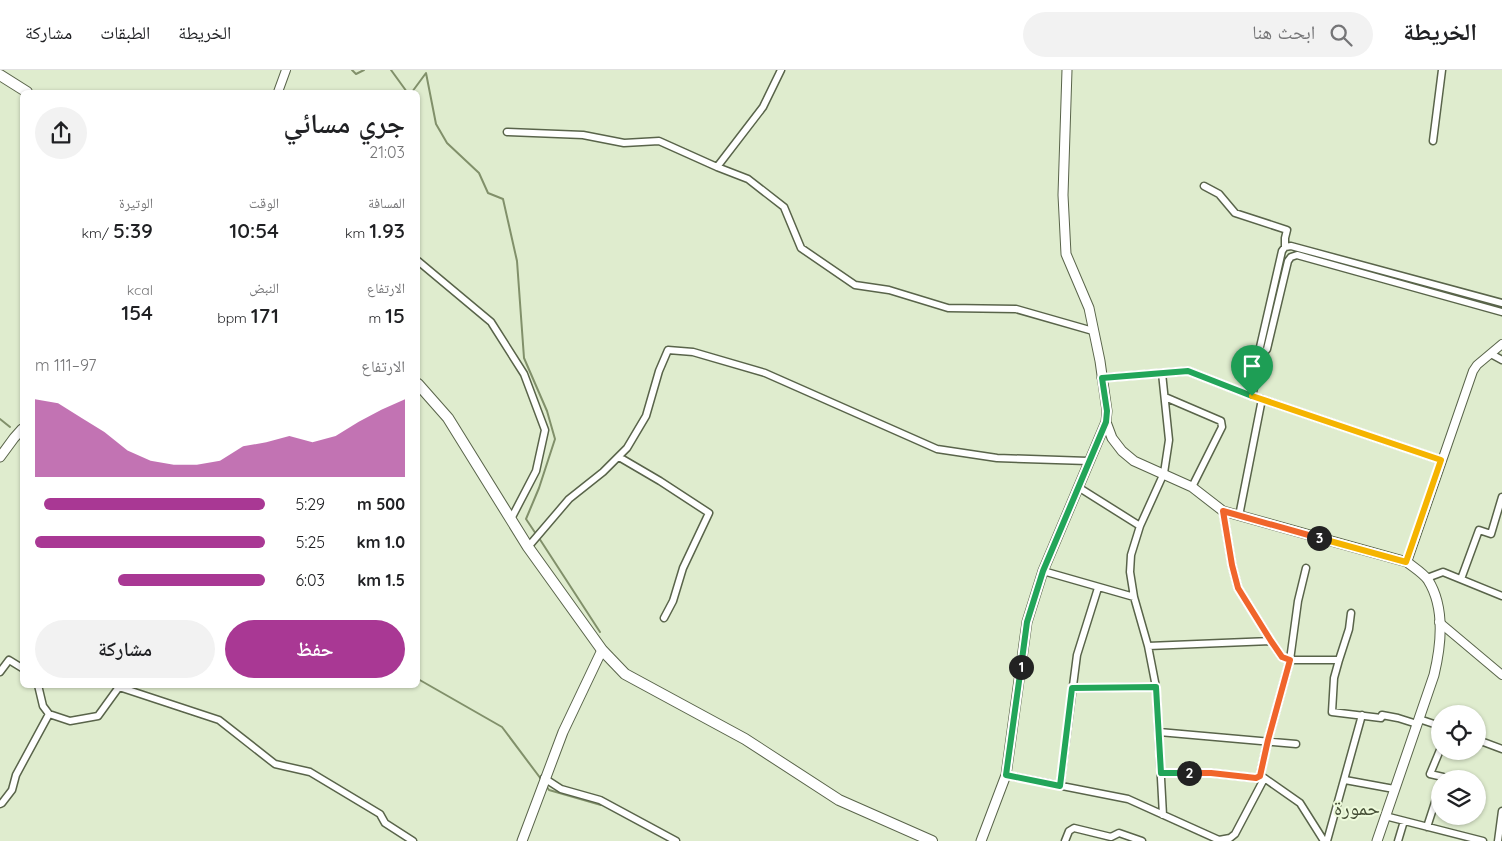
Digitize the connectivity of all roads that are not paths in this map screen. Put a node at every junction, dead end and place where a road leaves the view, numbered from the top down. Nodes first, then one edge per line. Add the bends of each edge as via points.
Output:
1 (286, 70) edge
2 (781, 70) edge
3 (1067, 70) edge
4 (1442, 70) edge
5 (0, 75) edge
6 (24, 90) edge
7 (279, 90) edge
8 (506, 132) dead end
9 (1432, 141) dead end
10 (717, 167) junction
11 (1204, 186) dead end
12 (1285, 247) junction
13 (420, 263) edge
14 (1502, 302) edge
15 (1502, 312) edge
16 (1094, 331) junction
17 (1502, 344) edge
18 (1491, 354) junction
19 (1262, 355) junction
20 (1502, 360) edge
21 (1162, 373) junction
22 (1102, 378) junction
23 (420, 386) edge
24 (1252, 396) junction
25 (1165, 397) junction
26 (1262, 399) junction
27 (1106, 422) junction
28 (20, 431) edge
29 (0, 457) edge
30 (618, 457) junction
31 (1441, 460) junction
32 (1088, 461) junction
33 (1164, 474) junction
34 (1078, 487) junction
35 (1192, 487) junction
36 (1502, 498) edge
37 (1223, 511) junction
38 (1238, 516) junction
39 (511, 519) junction
40 (1140, 526) junction
41 (528, 547) junction
42 (1406, 562) junction
43 (1306, 568) dead end
44 (1043, 571) junction
45 (1427, 578) junction
46 (1461, 579) junction
47 (1098, 588) junction
48 (1502, 596) edge
49 (1134, 597) junction
50 (1351, 613) dead end
51 (664, 618) dead end
52 (1439, 622) junction
53 (1271, 641) junction
54 (1148, 646) junction
55 (602, 650) junction
56 (1290, 660) junction
57 (1339, 660) junction
58 (20, 667) edge
59 (0, 672) edge
60 (1502, 675) edge
61 (1156, 687) junction
62 (39, 688) edge
63 (117, 688) edge
64 (124, 688) edge
65 (1072, 688) junction
66 (49, 714) junction
67 (1362, 715) junction
68 (1418, 722) junction
69 (1431, 724) edge
70 (1158, 732) junction
71 (1268, 740) junction
72 (1486, 743) edge
73 (1296, 744) dead end
74 (1502, 749) edge
75 (1161, 773) junction
76 (1006, 775) junction
77 (1262, 777) junction
78 (544, 778) junction
79 (1345, 780) junction
80 (1060, 786) junction
81 (1394, 789) junction
82 (0, 804) edge
83 (1502, 811) edge
84 (1163, 815) junction
85 (1385, 816) junction
86 (1431, 817) edge
87 (1404, 821) junction
88 (1428, 827) junction
89 (1230, 840) edge
90 (413, 841) edge
91 (522, 841) edge
92 (676, 841) edge
93 (932, 841) edge
94 (981, 841) edge
95 (1065, 841) edge
96 (1142, 841) edge
97 (1326, 841) edge
98 (1377, 841) edge
99 (1398, 841) edge
100 (1483, 841) edge
101 (1499, 841) edge

1 - 7 street
2 - 10 street via 763,106
3 - 16 main road via 1063,195 1066,254 1089,308
4 - 9 street
5 - 6 main road
8 - 10 street via 583,135 624,143 659,141
10 - 16 street via 748,179 784,207 802,248 855,285 888,290 948,308 1016,309
11 - 12 street via 1219,194 1235,213 1287,230
12 - 14 street
12 - 19 street via 1260,347
13 - 39 street via 491,322 524,374 545,430 536,471
15 - 19 street via 1297,255 1288,261 1267,349
16 - 22 main road
17 - 18 street
18 - 20 street
18 - 31 street via 1473,371
19 - 24 street
21 - 22 street
21 - 24 street via 1188,371
21 - 25 street
22 - 27 main road
23 - 39 main road via 448,418
24 - 26 street
25 - 33 street via 1169,440
25 - 35 street via 1221,421 1222,427
26 - 31 street
26 - 38 street
27 - 32 main road
27 - 33 main road via 1122,451 1134,461
28 - 29 main road
30 - 32 street via 646,416 668,350 693,352 765,373 937,449 997,458
30 - 41 street via 569,498
30 - 51 street via 708,513
31 - 42 street
32 - 34 main road
33 - 35 main road
33 - 40 street
34 - 40 street
34 - 44 main road
35 - 37 main road
36 - 46 street via 1492,534 1479,530
37 - 38 main road
37 - 53 street via 1238,588
38 - 42 main road
39 - 41 main road
40 - 49 street via 1131,555
41 - 55 main road
42 - 45 main road
43 - 56 street
44 - 47 street
44 - 76 main road via 1027,622
45 - 46 street via 1443,572
45 - 52 main road
46 - 48 street
47 - 49 street
47 - 65 street via 1077,655
49 - 54 street
50 - 57 street
52 - 60 street
52 - 68 main road via 1438,660
53 - 54 street
53 - 56 street via 1282,657
54 - 61 street
55 - 78 main road
55 - 93 main road via 625,674 745,739 840,800
56 - 57 street
56 - 71 street
57 - 67 street via 1334,678 1332,712
58 - 59 street via 9,660
61 - 65 street
61 - 70 street
62 - 66 street via 43,706
63 - 66 street via 98,716 70,721
64 - 90 street via 219,720 275,764 310,772 380,814 385,823
65 - 80 street
66 - 82 street via 16,775 12,790
67 - 68 street
67 - 79 street
68 - 69 street
68 - 81 main road
70 - 71 street
70 - 75 street
71 - 73 street
71 - 77 street
72 - 74 street
75 - 77 street
75 - 84 street
76 - 80 street
76 - 94 main road
77 - 89 street
77 - 97 street via 1300,803
78 - 91 main road
78 - 92 street via 561,789 600,800
79 - 81 street
79 - 97 street
80 - 84 street via 1128,799
81 - 85 main road
83 - 101 street
84 - 89 street via 1219,840
85 - 87 street
85 - 98 main road
86 - 88 street
87 - 88 street
87 - 99 street
88 - 100 street
95 - 96 street via 1074,828 1111,837 1119,833

